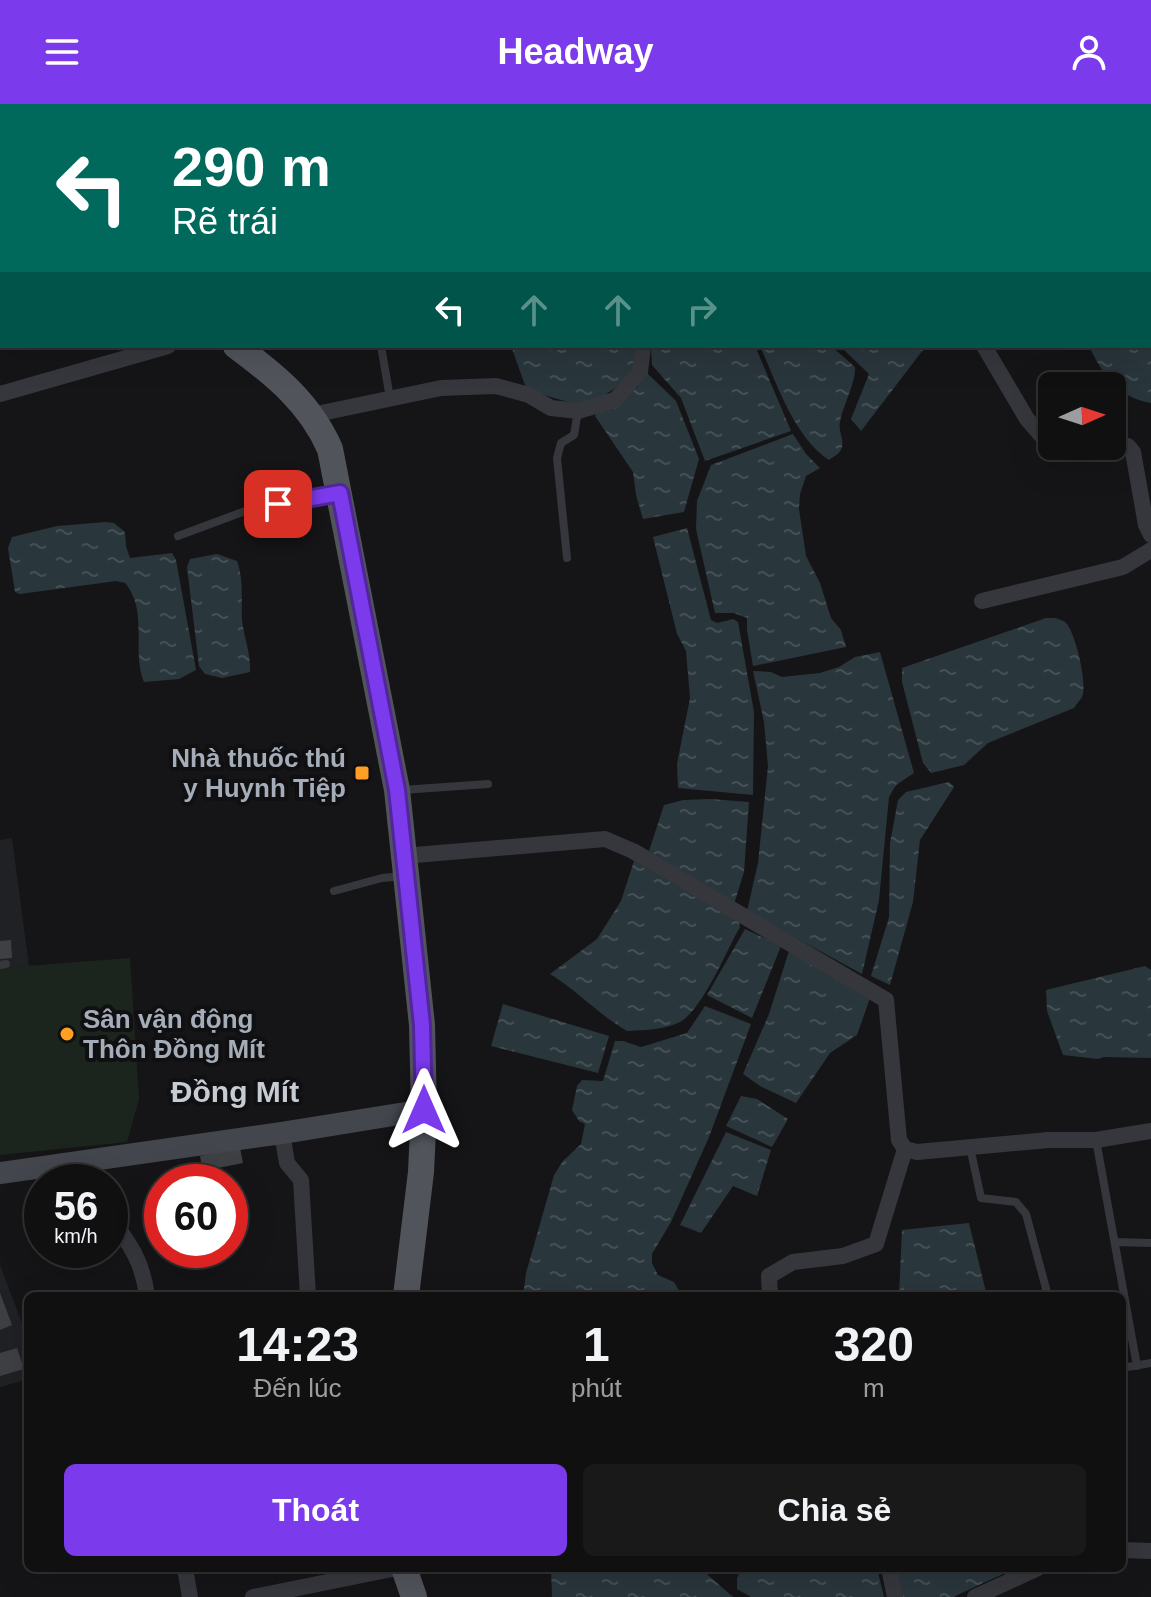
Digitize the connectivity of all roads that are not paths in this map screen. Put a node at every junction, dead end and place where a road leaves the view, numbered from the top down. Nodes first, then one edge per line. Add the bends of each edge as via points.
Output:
1 (161, 348) edge
2 (239, 348) edge
3 (381, 348) edge
4 (643, 348) edge
5 (985, 348) edge
6 (0, 394) edge
7 (390, 398) junction
8 (578, 411) junction
9 (312, 415) junction
10 (1038, 432) edge
11 (1126, 446) edge
12 (340, 493) junction
13 (1151, 535) edge
14 (178, 536) dead end
15 (1151, 550) edge
16 (567, 558) dead end
17 (982, 601) dead end
18 (488, 784) dead end
19 (397, 790) junction
20 (404, 866) junction
21 (334, 891) dead end
22 (424, 1110) junction
23 (1151, 1131) edge
24 (282, 1133) junction
25 (1096, 1140) junction
26 (970, 1147) junction
27 (905, 1149) junction
28 (67, 1163) joint
29 (0, 1173) edge
30 (128, 1241) edge
31 (1115, 1242) junction
32 (1151, 1243) edge
33 (146, 1292) edge
34 (308, 1292) edge
35 (406, 1292) edge
36 (770, 1292) edge
37 (1047, 1292) edge
38 (1124, 1292) edge
39 (1126, 1304) edge
40 (1151, 1363) edge
41 (1137, 1366) junction
42 (1126, 1367) edge
43 (1126, 1550) edge
44 (1151, 1551) edge
45 (186, 1572) edge
46 (377, 1572) edge
47 (405, 1572) edge
48 (890, 1572) edge
49 (1029, 1572) edge
50 (180, 1597) edge
51 (190, 1597) edge
52 (253, 1597) edge
53 (414, 1597) edge
54 (895, 1597) edge
55 (975, 1597) edge

1 - 6 street
2 - 9 main road via 274,374
3 - 7 lane
4 - 8 street via 640,372 615,400
5 - 10 street
7 - 8 street via 441,388 496,386 551,408
7 - 9 street
8 - 16 lane via 574,435 561,443 557,458
9 - 12 main road via 330,449
11 - 13 street via 1133,452
12 - 14 lane via 248,510
12 - 19 main road
15 - 17 street via 1123,567
18 - 19 lane
19 - 20 main road
20 - 21 lane
20 - 22 main road via 422,1025
20 - 27 street via 605,839 660,867 886,1000 899,1140
22 - 24 street
22 - 35 main road
23 - 25 street
24 - 28 street
24 - 34 street via 287,1163 301,1180
25 - 26 street
25 - 31 lane
26 - 27 street
26 - 37 lane via 981,1198 1016,1202 1026,1214
27 - 36 street via 876,1244 843,1256 793,1262 769,1276
28 - 29 street
30 - 33 street via 144,1272
31 - 32 lane
31 - 38 lane
39 - 41 lane
40 - 41 lane
41 - 42 lane
43 - 44 street
45 - 51 street
46 - 52 street
47 - 53 main road
48 - 54 street
49 - 55 street
50 - 51 lane

